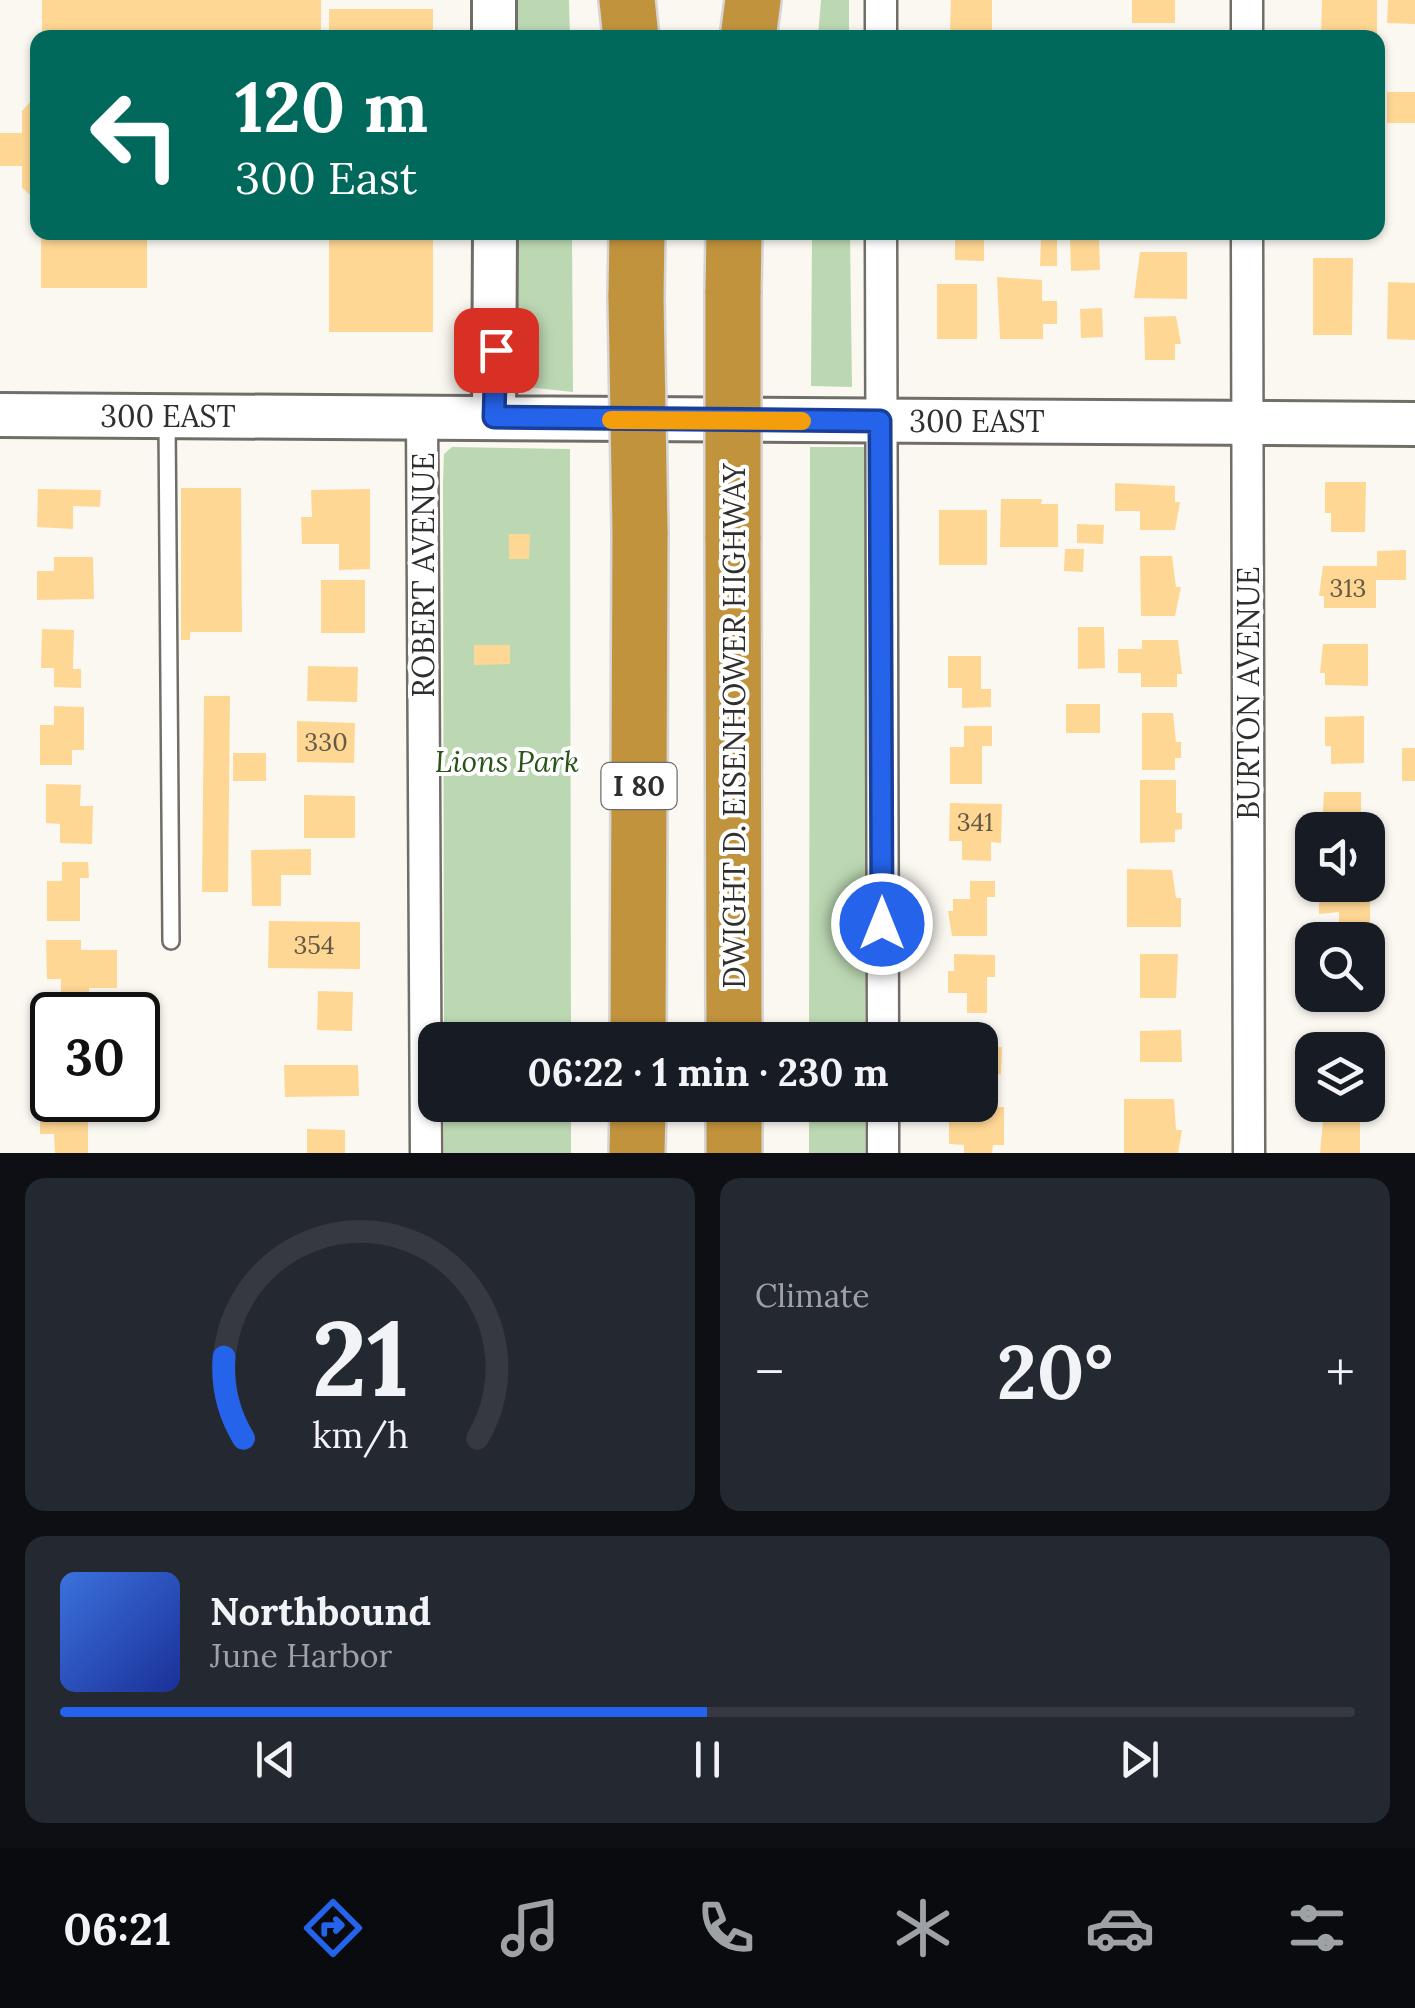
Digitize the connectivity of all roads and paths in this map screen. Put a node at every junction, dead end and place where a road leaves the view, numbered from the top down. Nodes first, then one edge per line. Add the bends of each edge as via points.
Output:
1 (494, 0) edge
2 (627, 0) edge
3 (638, 0) edge
4 (735, 0) edge
5 (753, 0) edge
6 (881, 0) edge
7 (1247, 0) edge
8 (494, 30) edge
9 (633, 30) edge
10 (635, 30) edge
11 (736, 30) edge
12 (749, 30) edge
13 (881, 30) edge
14 (1247, 30) edge
15 (495, 240) edge
16 (636, 240) edge
17 (734, 240) edge
18 (881, 240) edge
19 (1247, 240) edge
20 (0, 415) edge
21 (167, 416) junction
22 (422, 416) junction
23 (494, 417) junction
24 (880, 421) junction
25 (1248, 422) junction
26 (1415, 424) edge
27 (171, 941) dead end
28 (638, 1022) edge
29 (734, 1022) edge
30 (883, 1022) edge
31 (638, 1122) edge
32 (734, 1122) edge
33 (883, 1122) edge
34 (426, 1153) edge
35 (638, 1153) edge
36 (734, 1153) edge
37 (884, 1153) edge
38 (1249, 1153) edge

1 - 8 street
2 - 9 highway
3 - 10 highway
4 - 11 highway
5 - 12 highway
6 - 13 street
7 - 14 street
15 - 23 street
16 - 28 highway, I 80, bridge
17 - 29 highway, DWIGHT D. EISENHOWER HIGHWAY, bridge
18 - 24 street
19 - 25 street, BURTON AVENUE
20 - 21 street, 300 EAST
21 - 22 street, 300 EAST
21 - 27 lane
22 - 23 street, 300 EAST
22 - 34 street, ROBERT AVENUE
23 - 24 street, 300 EAST
24 - 25 street, 300 EAST
24 - 30 street
25 - 26 street, 300 EAST
25 - 38 street, BURTON AVENUE
31 - 35 highway
32 - 36 highway
33 - 37 street

